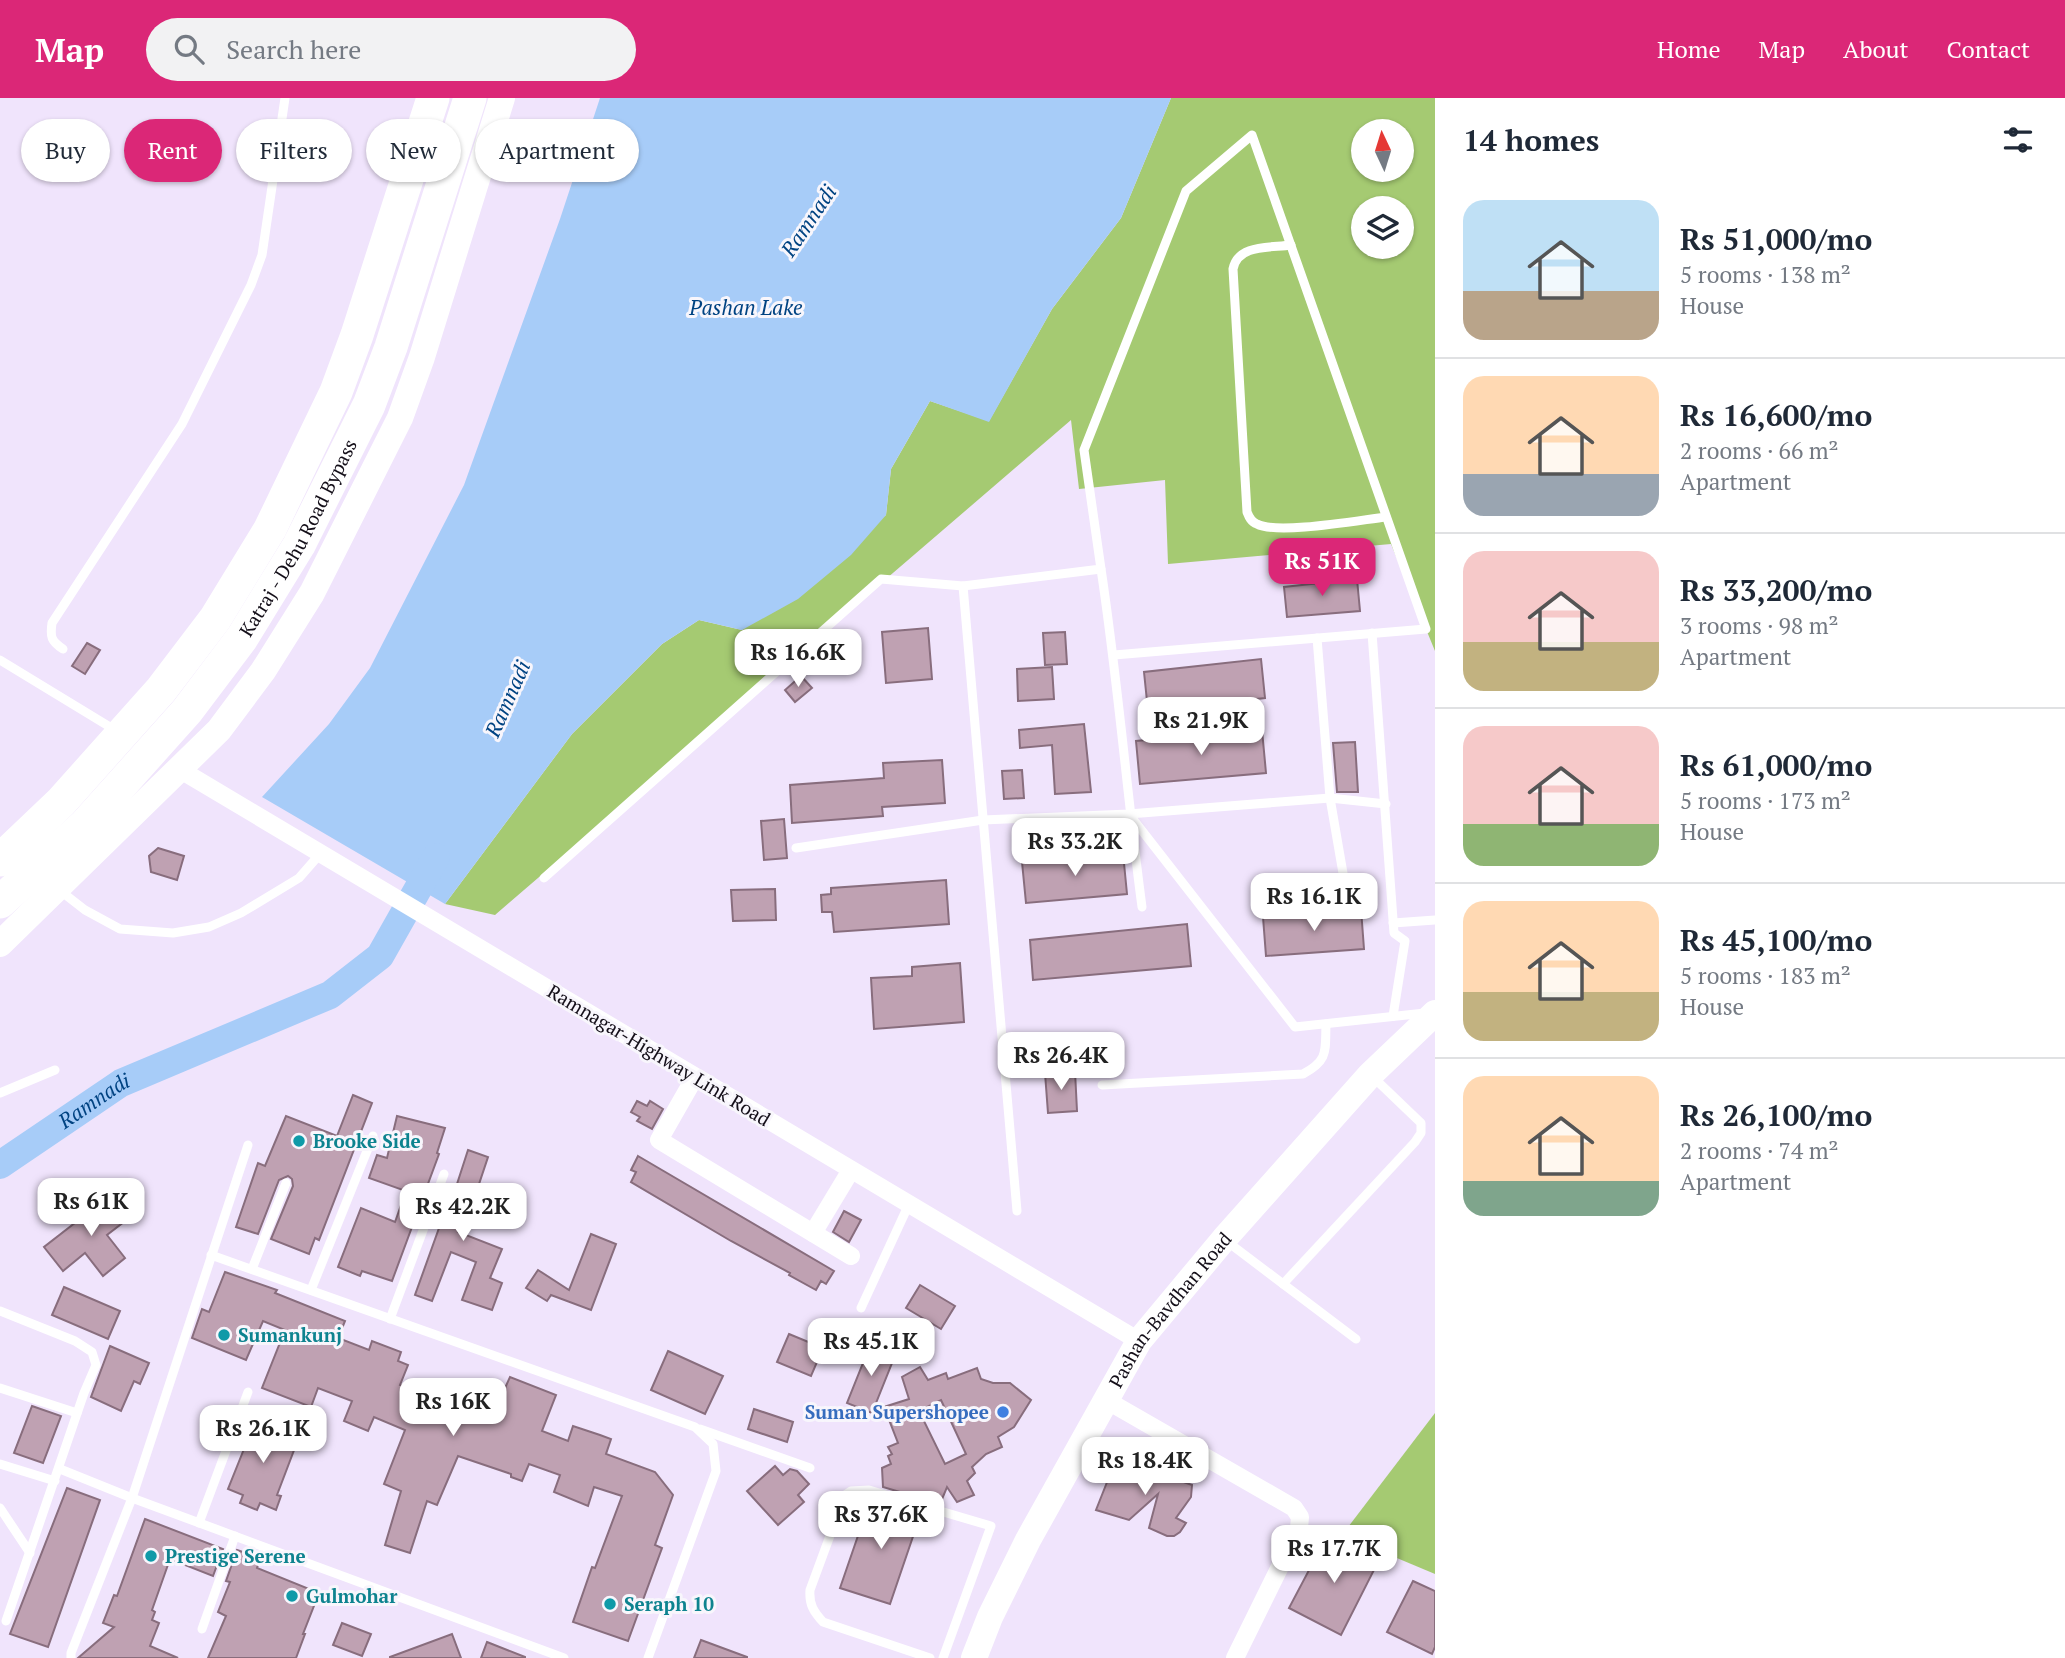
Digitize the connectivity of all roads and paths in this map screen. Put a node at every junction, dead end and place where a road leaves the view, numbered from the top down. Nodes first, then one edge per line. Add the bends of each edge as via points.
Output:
1 (285, 98) edge
2 (433, 98) edge
3 (470, 98) edge
4 (502, 98) edge
5 (1291, 245) junction
6 (1386, 517) junction
7 (1101, 569) junction
8 (963, 586) junction
9 (1372, 634) junction
10 (1317, 638) junction
11 (63, 649) dead end
12 (1114, 656) junction
13 (0, 660) edge
14 (123, 735) junction
15 (179, 769) junction
16 (1330, 798) junction
17 (1385, 804) junction
18 (1129, 814) junction
19 (984, 820) junction
20 (796, 848) dead end
21 (320, 854) junction
22 (0, 860) edge
23 (544, 878) dead end
24 (1344, 879) dead end
25 (67, 896) dead end
26 (0, 902) edge
27 (1142, 907) dead end
28 (1435, 920) edge
29 (1393, 923) junction
30 (0, 944) edge
31 (1435, 1012) edge
32 (1393, 1016) junction
33 (1326, 1024) junction
34 (55, 1070) dead end
35 (1370, 1075) junction
36 (695, 1077) junction
37 (1102, 1085) dead end
38 (0, 1093) edge
39 (373, 1136) dead end
40 (248, 1145) dead end
41 (851, 1170) junction
42 (444, 1174) dead end
43 (286, 1184) dead end
44 (909, 1204) junction
45 (1017, 1212) dead end
46 (813, 1233) junction
47 (1224, 1239) junction
48 (211, 1255) junction
49 (851, 1256) dead end
50 (252, 1269) junction
51 (1283, 1284) junction
52 (311, 1290) junction
53 (861, 1308) dead end
54 (0, 1311) edge
55 (390, 1319) junction
56 (1356, 1339) dead end
57 (1139, 1340) junction
58 (0, 1388) edge
59 (248, 1392) dead end
60 (1106, 1400) junction
61 (77, 1413) junction
62 (695, 1427) junction
63 (0, 1464) edge
64 (810, 1468) dead end
65 (60, 1469) junction
66 (55, 1481) junction
67 (132, 1498) junction
68 (0, 1508) edge
69 (200, 1523) junction
70 (235, 1536) junction
71 (30, 1553) junction
72 (6, 1621) dead end
73 (202, 1629) dead end
74 (559, 1657) edge
75 (71, 1658) edge
76 (648, 1658) edge
77 (930, 1658) edge
78 (943, 1658) edge
79 (974, 1658) edge
80 (1235, 1658) edge

1 - 11 lane via 262,255 251,285 182,424 52,623 50,637
2 - 14 highway, Katraj - Dehu Road Bypass via 357,335 318,431 270,529 215,619
3 - 26 highway, Katraj - Dehu Road Bypass via 369,405 299,545 242,638 187,710 85,825
4 - 15 street via 422,357 381,460 312,593 263,670 219,730
5 - 6 lane
5 - 6 lane via 1248,250 1235,260 1233,269 1247,512 1256,524 1267,528
5 - 7 lane via 1252,135 1186,191 1084,450
6 - 9 lane via 1426,629
7 - 8 lane
7 - 12 lane
8 - 19 lane
8 - 23 lane via 881,579
9 - 10 lane
9 - 17 lane
10 - 12 lane
10 - 16 lane
12 - 18 lane
13 - 14 lane
14 - 22 highway, Katraj - Dehu Road Bypass
15 - 21 street, Ramnagar-Highway Link Road
15 - 30 street
16 - 17 lane
16 - 18 lane
16 - 24 lane
17 - 29 lane
18 - 19 lane
18 - 27 lane
18 - 33 lane via 1295,1027
19 - 20 lane
19 - 45 lane
21 - 25 lane via 299,878 241,914 209,927 173,933 120,929
21 - 36 street, Ramnagar-Highway Link Road
28 - 29 lane
29 - 32 lane via 1394,933 1405,941
31 - 32 lane
31 - 35 street, Pashan-Bavdhan Road
32 - 33 lane
33 - 37 lane via 1325,1055 1318,1066 1303,1074
34 - 38 lane
35 - 47 street, Pashan-Bavdhan Road
35 - 51 lane via 1422,1123 1421,1133
36 - 41 street, Ramnagar-Highway Link Road
36 - 46 street via 659,1140
39 - 52 lane
40 - 48 lane
41 - 44 street, Ramnagar-Highway Link Road
41 - 46 street
42 - 55 lane
43 - 50 lane
44 - 53 lane
44 - 57 street, Ramnagar-Highway Link Road
46 - 49 street
47 - 51 lane
47 - 57 street, Pashan-Bavdhan Road
48 - 50 lane
48 - 67 lane
50 - 52 lane
51 - 56 lane
52 - 55 lane
54 - 61 lane via 92,1352 96,1365
55 - 62 lane
57 - 60 street, Pashan-Bavdhan Road
58 - 61 lane
59 - 69 lane
60 - 79 street, Pashan-Bavdhan Road via 1028,1540
60 - 80 street via 1294,1508 1300,1517
61 - 65 lane
62 - 64 lane
62 - 76 lane via 713,1444 716,1471
63 - 66 lane
65 - 66 lane
65 - 67 lane
66 - 71 lane
67 - 69 lane
67 - 75 lane
68 - 71 lane
69 - 70 lane
70 - 73 lane
70 - 74 lane
71 - 72 lane
77 - 78 lane via 823,1622 814,1613 810,1590 845,1495 851,1491 869,1490 991,1526

